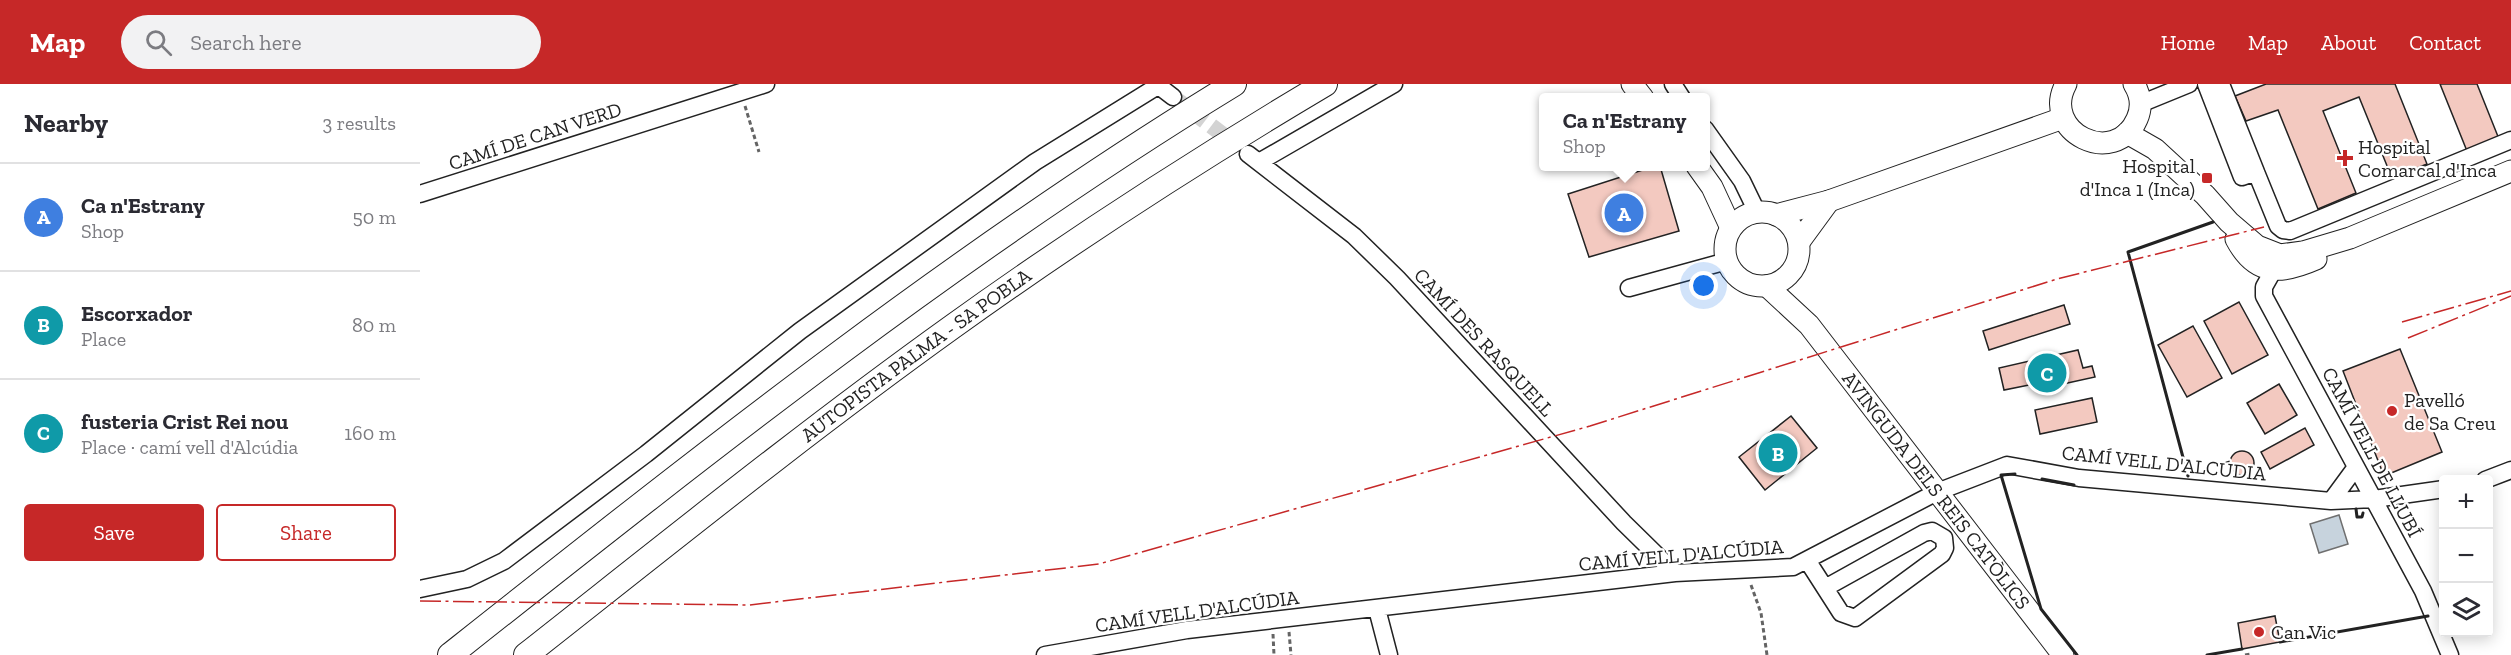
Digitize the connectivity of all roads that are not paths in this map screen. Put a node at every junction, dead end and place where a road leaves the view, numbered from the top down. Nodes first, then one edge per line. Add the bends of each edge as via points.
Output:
1 (766, 84) edge
2 (1234, 84) edge
3 (1324, 84) edge
4 (1394, 84) edge
5 (2066, 84) edge
6 (2189, 84) edge
7 (2206, 84) edge
8 (2221, 84) edge
9 (1158, 85) edge
10 (2139, 90) edge
11 (1173, 97) tunnel mouth
12 (2063, 118) junction
13 (2127, 133) junction
14 (1710, 136) edge
15 (2511, 140) edge
16 (1701, 171) edge
17 (2511, 171) edge
18 (2256, 172) junction
19 (420, 194) edge
20 (1829, 201) junction
21 (1753, 218) junction
22 (2229, 222) junction
23 (2350, 238) junction
24 (1799, 242) junction
25 (1727, 261) junction
26 (2273, 271) junction
27 (1789, 275) junction
28 (1767, 286) junction
29 (1629, 288) dead end
30 (1804, 320) junction
31 (2356, 467) junction
32 (2511, 470) edge
33 (2493, 477) edge
34 (2439, 490) edge
35 (1937, 492) junction
36 (2374, 499) junction
37 (2331, 501) junction
38 (1807, 560) junction
39 (1675, 573) junction
40 (1825, 588) junction
41 (420, 589) edge
42 (1377, 609) junction
43 (450, 655) edge
44 (526, 655) edge
45 (1045, 655) edge
46 (1389, 655) edge
47 (2063, 655) edge
48 (2450, 655) edge

1 - 19 street, CAMÍ DE CAN VERD
2 - 43 highway via 1075,185 903,305
3 - 44 highway, AUTOPISTA PALMA - SA POBLA via 1168,180 952,327 776,458
4 - 39 street, CAMÍ DES RASQUELL via 1253,158 1354,236 1397,278
5 - 12 main road via 2061,97
6 - 10 street
7 - 18 street via 2242,177
8 - 18 street
9 - 11 street
9 - 41 street via 1035,162 800,331 504,561 467,579
10 - 13 main road via 2139,115
12 - 13 main road via 2069,129 2091,143 2117,141
12 - 20 main road
13 - 22 main road via 2155,149
14 - 21 street via 1742,181
15 - 18 street via 2290,231 2278,226
16 - 21 main road via 1712,187
17 - 23 main road
20 - 21 main road
20 - 24 main road
21 - 24 main road via 1794,230
21 - 25 main road via 1725,250
22 - 23 main road via 2258,246 2280,255
22 - 26 main road via 2253,261
23 - 26 main road via 2295,268
24 - 27 main road via 1799,254
25 - 28 main road via 1742,280
25 - 29 street
26 - 31 street, CAMÍ VELL DE LLUBÍ via 2264,287 2264,296
27 - 28 main road via 1780,284
27 - 30 main road
28 - 30 main road
30 - 35 main road, AVINGUDA DELS REIS CATÒLICS
31 - 36 street, CAMÍ VELL DE LLUBÍ
31 - 37 street
32 - 33 street
34 - 36 street, CAMÍ VELL D'ALCÚDIA
35 - 37 street, CAMÍ VELL D'ALCÚDIA via 2007,465 2079,478
35 - 38 street, CAMÍ VELL D'ALCÚDIA
35 - 47 main road, AVINGUDA DELS REIS CATÒLICS
36 - 37 street, CAMÍ VELL D'ALCÚDIA
36 - 48 street, CAMÍ VELL DE LLUBÍ via 2423,591
38 - 39 street, CAMÍ VELL D'ALCÚDIA via 1793,567
38 - 40 street
39 - 42 street, CAMÍ VELL D'ALCÚDIA
40 - 40 street via 1841,613 1855,618 1942,554 1946,548 1944,538 1932,531 1924,533
42 - 45 street, CAMÍ VELL D'ALCÚDIA via 1187,630
42 - 46 street

